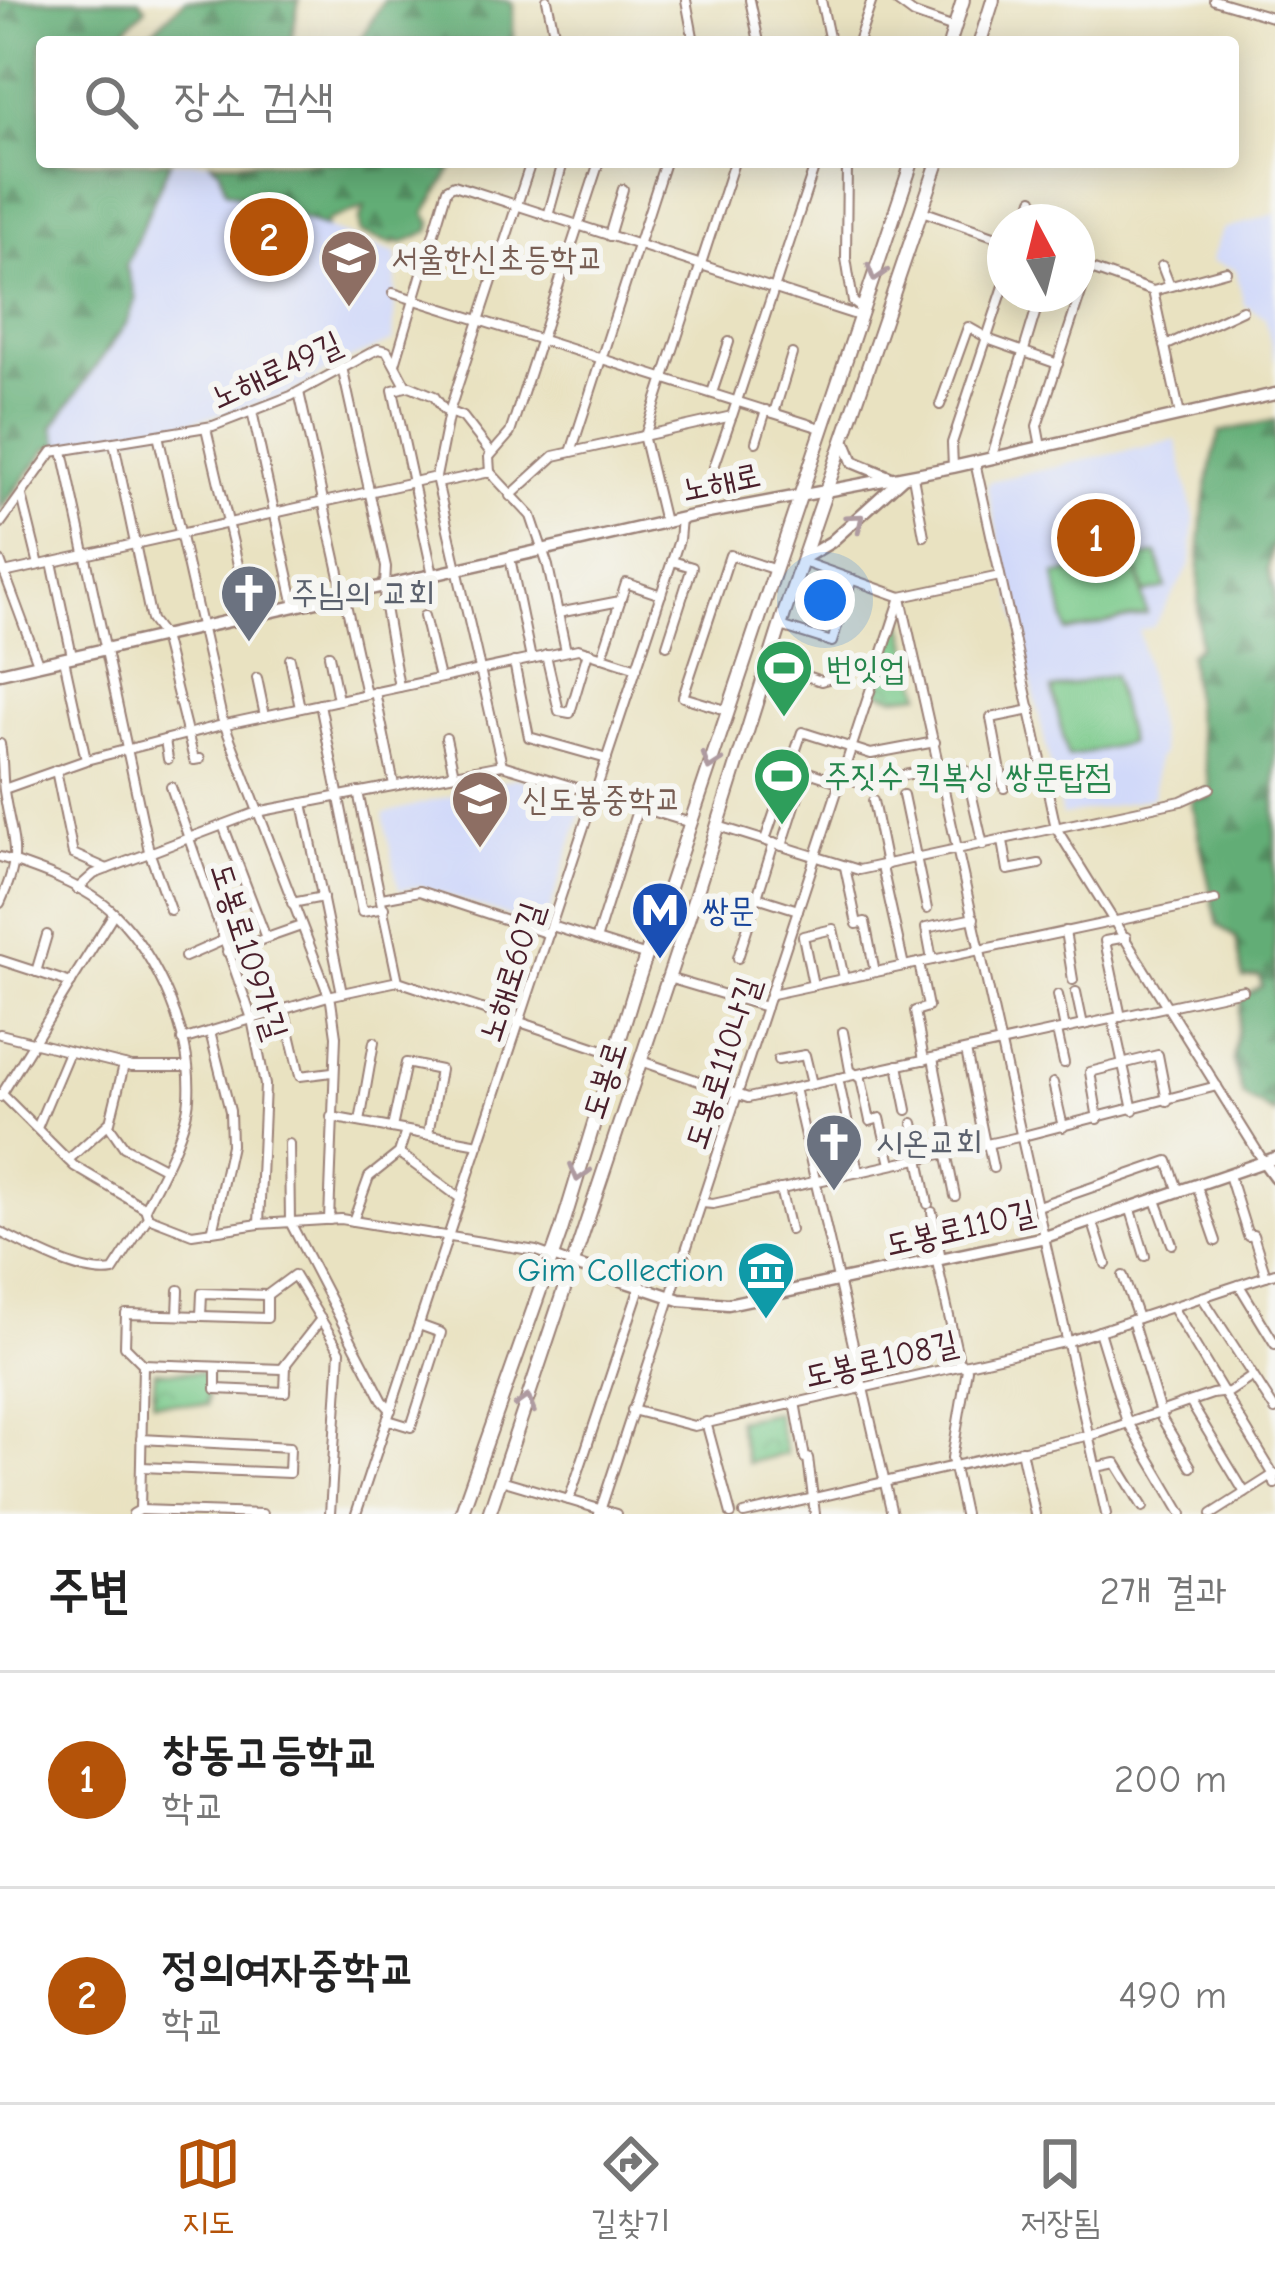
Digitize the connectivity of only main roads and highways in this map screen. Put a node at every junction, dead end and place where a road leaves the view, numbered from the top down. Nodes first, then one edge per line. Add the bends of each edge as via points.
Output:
1 (963, 0) edge
2 (993, 0) edge
3 (952, 35) edge
4 (982, 36) edge
5 (910, 168) edge
6 (936, 168) edge
7 (1275, 394) edge
8 (844, 440) junction
9 (903, 477) junction
10 (828, 489) junction
11 (802, 494) junction
12 (803, 560) junction
13 (0, 673) edge
14 (1270, 1160) edge
15 (1275, 1177) edge
16 (572, 1264) junction
17 (461, 1514) edge
18 (489, 1514) edge

1 - 3 main road
2 - 4 main road
5 -> 11 main road, 도봉로
6 - 8 main road, 도봉로
7 - 9 main road, 노해로
8 - 9 main road via 853,462
8 - 10 main road, 도봉로
9 - 10 main road, 노해로
12 -> 9 main road
10 - 11 main road, 노해로
10 - 12 main road, 도봉로
11 - 13 main road, 노해로
11 -> 17 main road, 도봉로
12 - 16 main road, 도봉로
14 - 15 main road
14 - 16 main road, 도봉로110길 via 1045,1238 728,1304 670,1297
18 -> 16 main road, 도봉로

